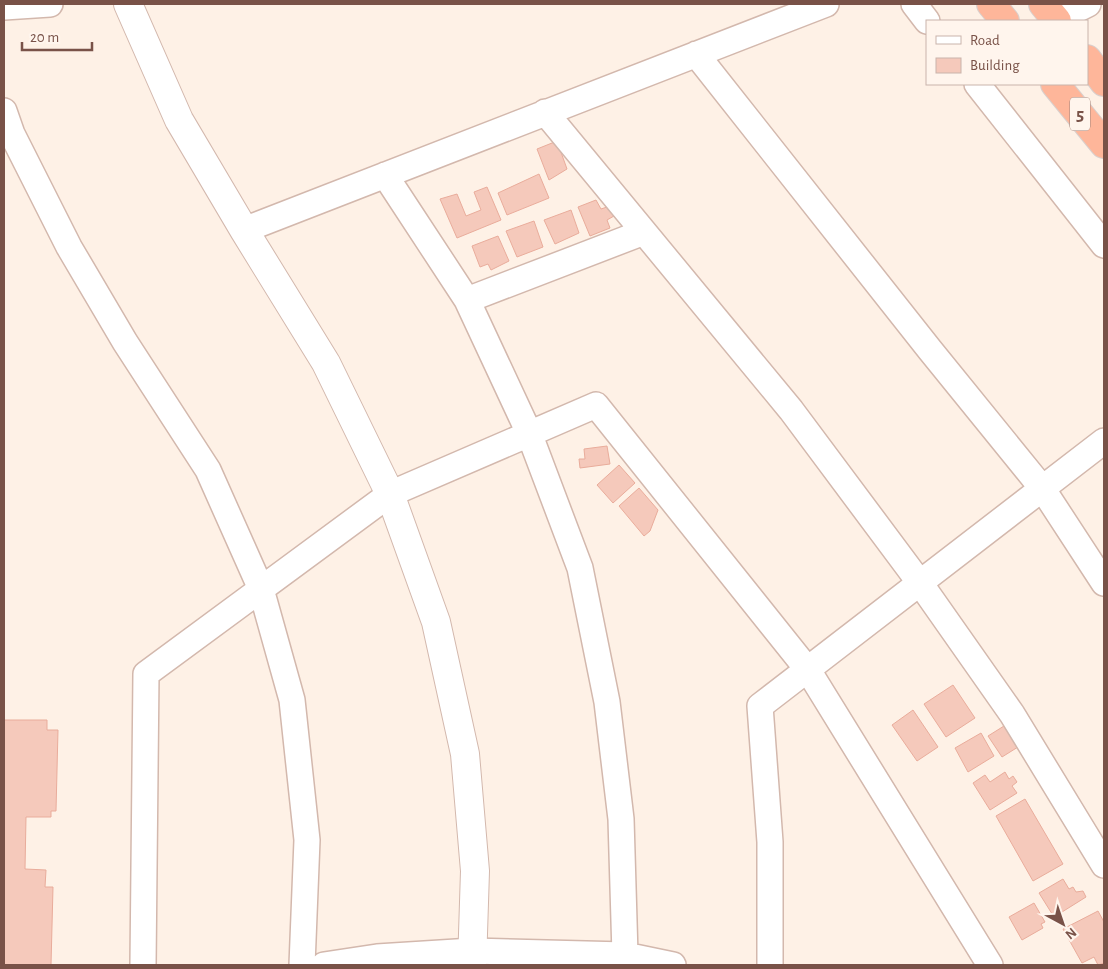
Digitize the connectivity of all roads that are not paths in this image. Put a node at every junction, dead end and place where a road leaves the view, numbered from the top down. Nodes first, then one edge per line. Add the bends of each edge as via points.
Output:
1 (50, 4) edge
2 (128, 4) edge
3 (826, 4) edge
4 (914, 4) edge
5 (991, 4) edge
6 (1088, 4) edge
7 (4, 7) edge
8 (1052, 15) edge
9 (926, 20) edge
10 (1004, 20) edge
11 (696, 54) junction
12 (1088, 60) edge
13 (1104, 82) edge
14 (978, 85) edge
15 (1057, 85) edge
16 (4, 111) edge
17 (545, 112) junction
18 (8, 137) edge
19 (1104, 144) edge
20 (385, 175) junction
21 (244, 230) junction
22 (644, 232) junction
23 (1104, 245) edge
24 (467, 300) junction
25 (529, 433) junction
26 (1104, 441) edge
27 (1042, 488) junction
28 (390, 494) junction
29 (920, 583) junction
30 (1104, 583) edge
31 (261, 589) junction
32 (808, 670) junction
33 (1104, 865) edge
34 (625, 955) junction
35 (472, 958) edge
36 (144, 965) edge
37 (302, 965) edge
38 (324, 965) edge
39 (673, 965) edge
40 (770, 965) edge
41 (990, 965) edge

1 - 7 street
2 - 21 street via 179,120
3 - 11 street
4 - 9 street
5 - 10 highway
6 - 8 street
11 - 17 street
11 - 27 street
12 - 13 highway, 5
14 - 23 street
15 - 19 highway, 5
16 - 18 street
17 - 20 street
17 - 22 street
18 - 31 street via 125,342 208,470
20 - 21 street
20 - 24 street
21 - 28 street via 326,363
22 - 24 street
22 - 29 street via 791,410
24 - 25 street
25 - 28 street
25 - 32 street via 596,405
25 - 34 street via 580,568 607,702 621,820
26 - 27 street
27 - 29 street
27 - 30 street
28 - 31 street
28 - 35 street via 436,622 465,754 475,871
29 - 32 street
29 - 33 street via 1012,714
31 - 36 street via 146,674
31 - 37 street via 292,700 307,840
32 - 40 street via 760,706 770,842
32 - 41 street
34 - 35 street
34 - 39 street
35 - 38 street via 377,957

